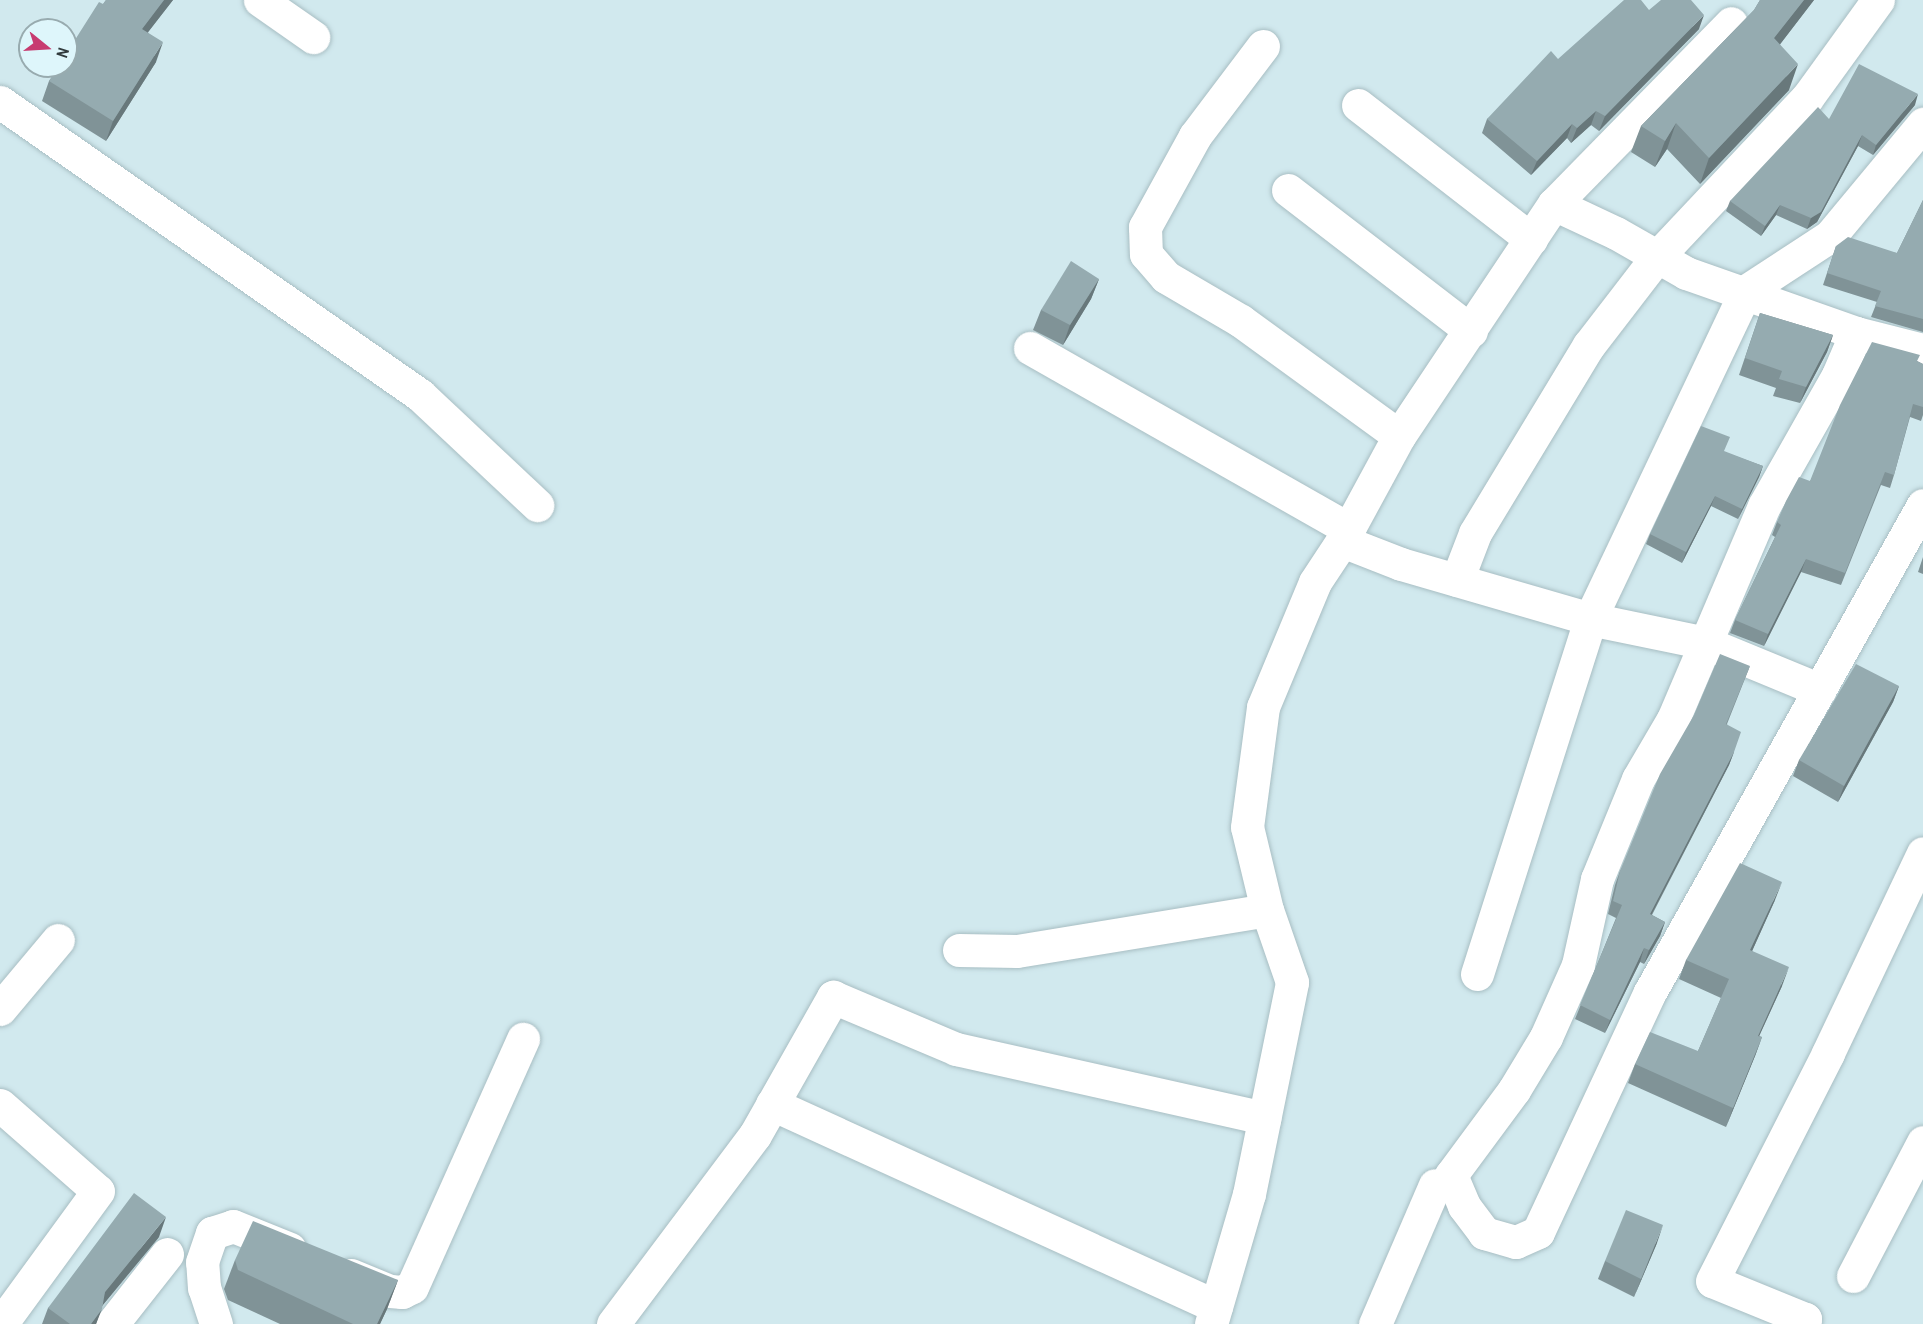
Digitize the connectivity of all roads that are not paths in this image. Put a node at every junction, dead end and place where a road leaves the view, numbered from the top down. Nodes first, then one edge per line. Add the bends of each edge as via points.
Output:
1 (260, 0) edge
2 (1878, 0) edge
3 (1731, 22) dead end
4 (313, 37) dead end
5 (1263, 46) dead end
6 (0, 102) edge
7 (1358, 105) dead end
8 (1923, 124) edge
9 (1288, 190) dead end
10 (1554, 204) junction
11 (1531, 239) junction
12 (1656, 258) junction
13 (1746, 291) junction
14 (1471, 331) junction
15 (1856, 333) junction
16 (1030, 348) dead end
17 (1923, 350) edge
18 (1399, 436) junction
19 (537, 505) dead end
20 (1923, 505) edge
21 (1346, 535) junction
22 (1457, 580) junction
23 (1590, 619) junction
24 (1706, 643) junction
25 (1820, 690) junction
26 (1923, 853) edge
27 (1267, 910) junction
28 (58, 940) dead end
29 (959, 950) dead end
30 (1477, 974) dead end
31 (0, 1009) edge
32 (523, 1039) dead end
33 (772, 1104) junction
34 (0, 1105) edge
35 (1264, 1118) junction
36 (1923, 1142) edge
37 (1436, 1185) dead end
38 (167, 1254) dead end
39 (1853, 1276) dead end
40 (1214, 1315) edge
41 (1, 1324) edge
42 (112, 1324) edge
43 (216, 1324) edge
44 (613, 1324) edge
45 (1375, 1324) edge
46 (1802, 1324) edge

1 - 4 street
2 - 12 street via 1807,98
3 - 10 street
5 - 18 street via 1195,136 1145,227 1146,254 1166,277 1240,321
6 - 19 street via 420,395
7 - 11 street
8 - 13 street via 1830,236
9 - 14 street
10 - 11 street
10 - 12 street via 1616,233
11 - 14 street
12 - 13 street via 1686,273
12 - 22 street via 1589,345 1518,458 1475,532
13 - 15 street
13 - 23 street
14 - 18 street
15 - 17 street
15 - 24 street via 1838,375 1764,506
16 - 21 street
18 - 21 street
20 - 25 street
21 - 22 street
21 - 27 street via 1315,582 1263,707 1247,827
22 - 23 street
23 - 24 street
23 - 30 street
24 - 25 street
24 - 25 street via 1673,719 1638,779 1597,879 1578,965 1546,1037 1514,1090 1451,1175 1464,1206 1484,1233 1516,1242 1538,1232 1650,992
26 - 46 street via 1828,1053 1712,1281 1804,1319
27 - 29 street via 1017,951
27 - 35 street via 1292,982
28 - 31 street
32 - 43 street via 412,1287 402,1292 390,1291 233,1226 212,1233 202,1262 204,1288
33 - 35 street via 833,998 956,1049
33 - 40 street
33 - 44 street via 755,1135
34 - 41 street via 98,1191
35 - 40 street via 1249,1194
36 - 39 street
37 - 45 street
38 - 42 street

